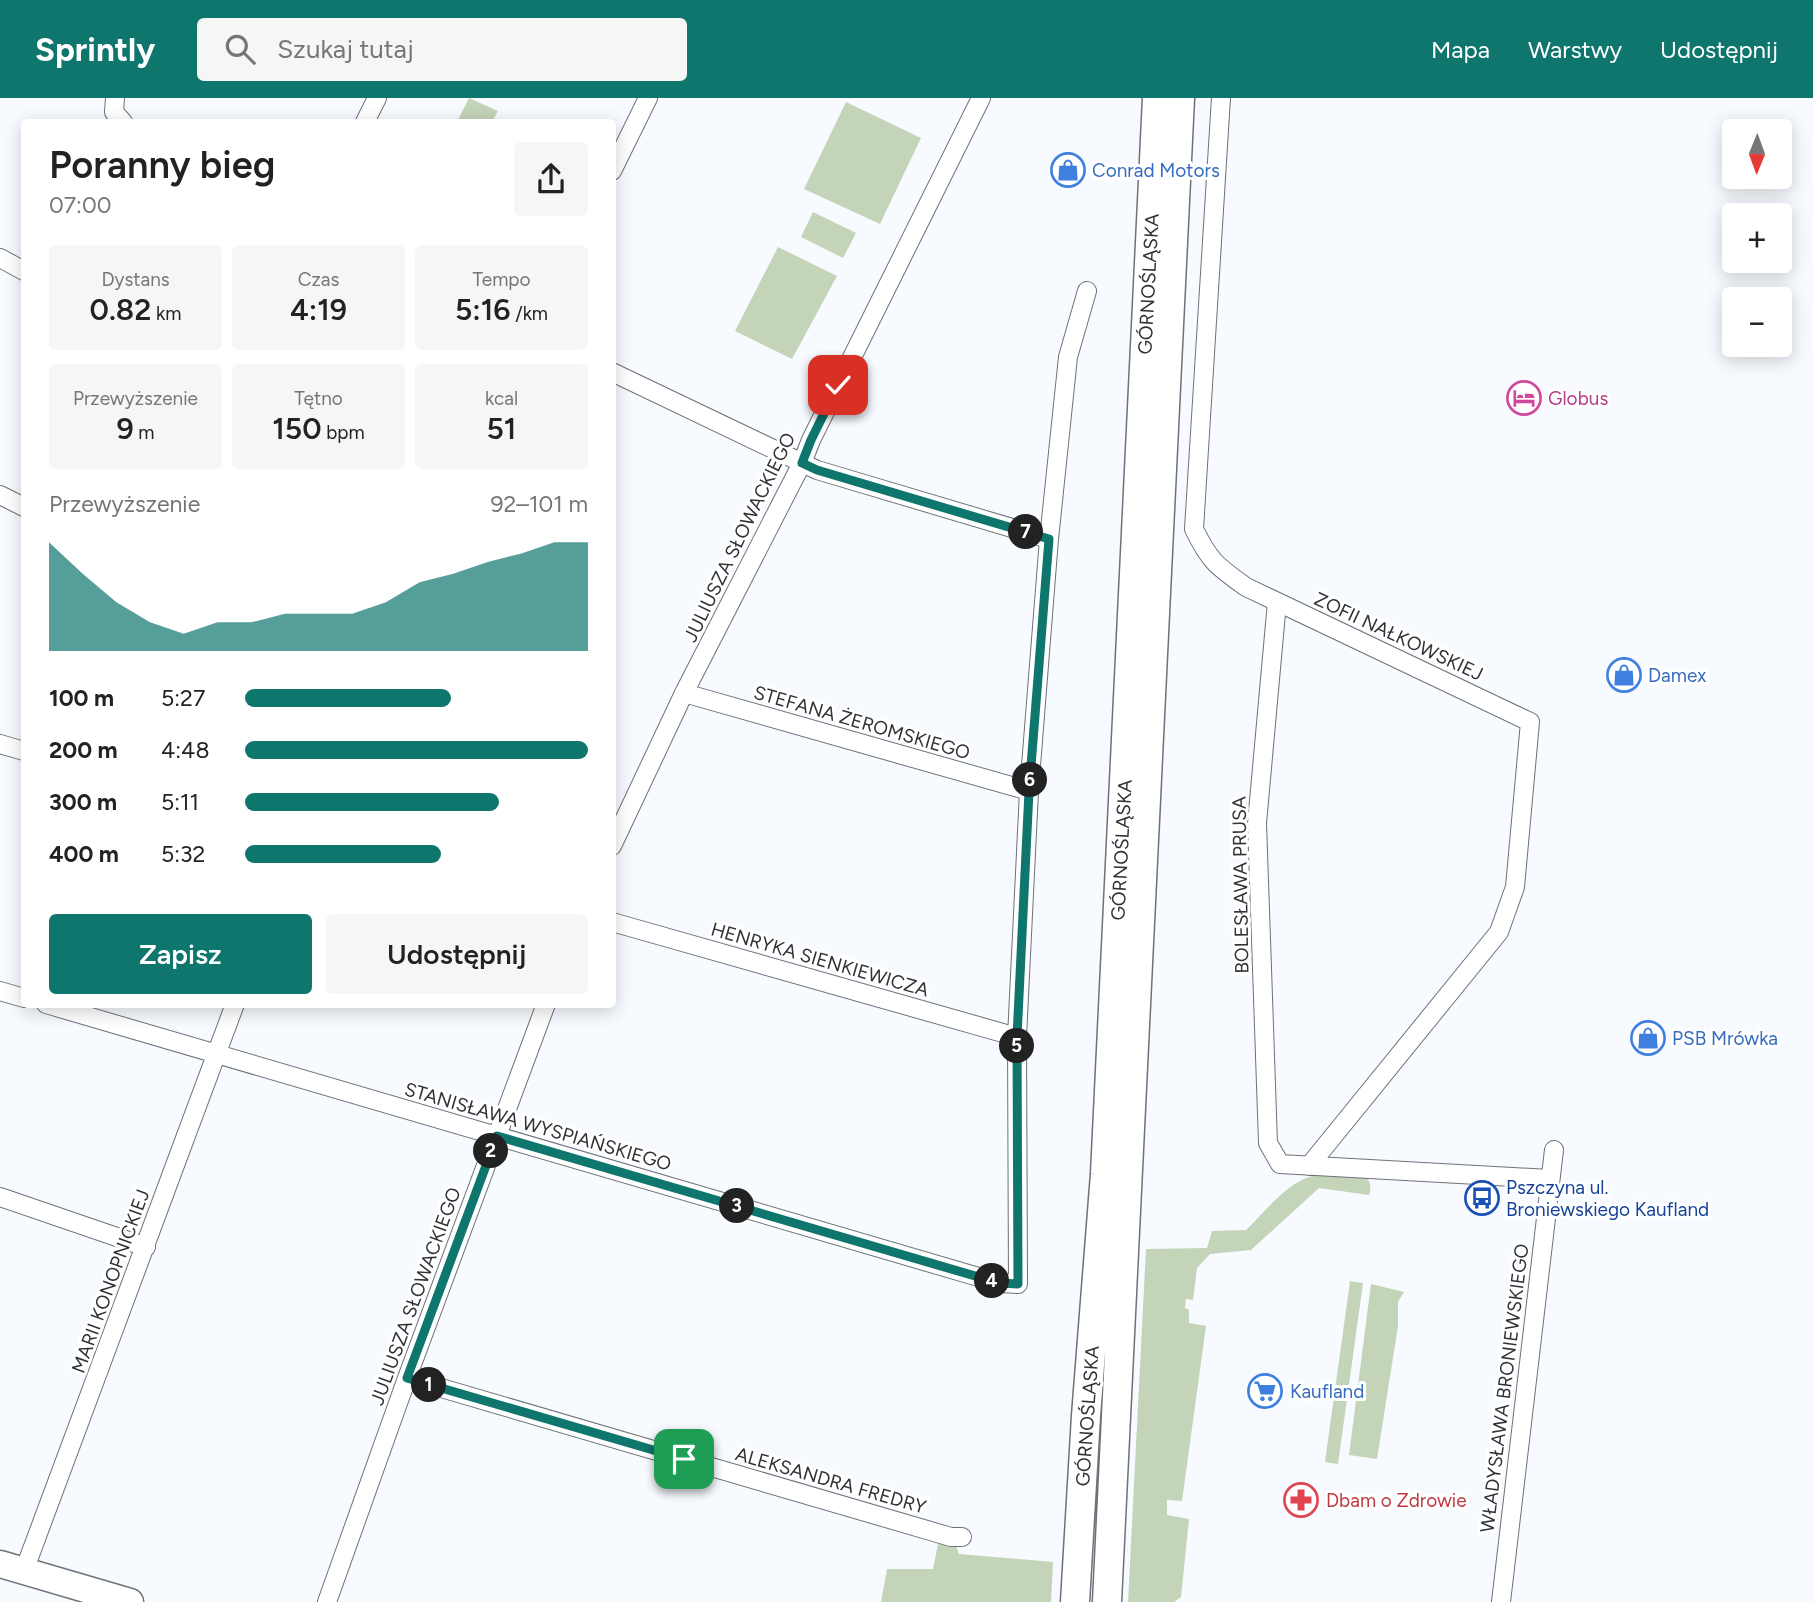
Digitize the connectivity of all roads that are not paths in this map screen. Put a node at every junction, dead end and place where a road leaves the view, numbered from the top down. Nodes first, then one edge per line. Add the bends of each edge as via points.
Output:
1 (376, 98) edge
2 (648, 98) edge
3 (981, 98) edge
4 (1157, 98) edge
5 (1180, 98) edge
6 (1221, 98) edge
7 (366, 119) edge
8 (616, 163) edge
9 (0, 258) edge
10 (21, 269) edge
11 (1087, 291) dead end
12 (616, 374) edge
13 (802, 463) junction
14 (0, 495) edge
15 (21, 506) edge
16 (1049, 539) junction
17 (1277, 602) junction
18 (684, 693) junction
19 (0, 744) edge
20 (21, 750) edge
21 (1029, 791) junction
22 (616, 838) edge
23 (616, 923) edge
24 (0, 991) edge
25 (21, 997) edge
26 (60, 1008) edge
27 (233, 1008) edge
28 (545, 1008) edge
29 (1017, 1037) junction
30 (216, 1054) junction
31 (497, 1136) junction
32 (1554, 1150) dead end
33 (1309, 1166) junction
34 (1550, 1178) junction
35 (0, 1197) edge
36 (146, 1247) junction
37 (407, 1378) junction
38 (962, 1537) dead end
39 (12, 1568) edge
40 (130, 1602) edge
41 (327, 1602) edge
42 (1075, 1602) edge
43 (1107, 1602) edge
44 (1501, 1602) edge

1 - 7 street
2 - 8 street
3 - 13 street, JULIUSZA SŁOWACKIEGO
4 - 42 main road, GÓRNOŚLĄSKA via 1105,1174
5 - 43 main road, GÓRNOŚLĄSKA
6 - 17 street, ZOFII NAŁKOWSKIEJ via 1194,529 1214,565
9 - 10 street
11 - 16 street via 1068,358
12 - 13 street
13 - 16 street
13 - 18 street, JULIUSZA SŁOWACKIEGO
14 - 15 street
16 - 21 street
17 - 33 street, BOLESŁAWA PRUSA via 1257,823 1268,1143 1280,1164
17 - 33 street, ZOFII NAŁKOWSKIEJ via 1530,722 1515,887 1499,932
18 - 21 street, STEFANA ŻEROMSKIEGO
18 - 22 street, JULIUSZA SŁOWACKIEGO
19 - 20 street
21 - 29 street
23 - 29 street, HENRYKA SIENKIEWICZA
24 - 25 street
26 - 30 street, STANISŁAWA WYSPIAŃSKIEGO
27 - 30 street, MARII KONOPNICKIEJ
28 - 31 street, JULIUSZA SŁOWACKIEGO
29 - 31 street, STANISŁAWA WYSPIAŃSKIEGO via 1018,1284 999,1283
30 - 31 street, STANISŁAWA WYSPIAŃSKIEGO
30 - 36 street, MARII KONOPNICKIEJ
31 - 37 street, JULIUSZA SŁOWACKIEGO
32 - 34 street, WŁADYSŁAWA BRONIEWSKIEGO
33 - 34 street
34 - 44 street, WŁADYSŁAWA BRONIEWSKIEGO
35 - 36 street
36 - 39 street, MARII KONOPNICKIEJ
37 - 38 street, ALEKSANDRA FREDRY
37 - 41 street, JULIUSZA SŁOWACKIEGO
39 - 40 main road

